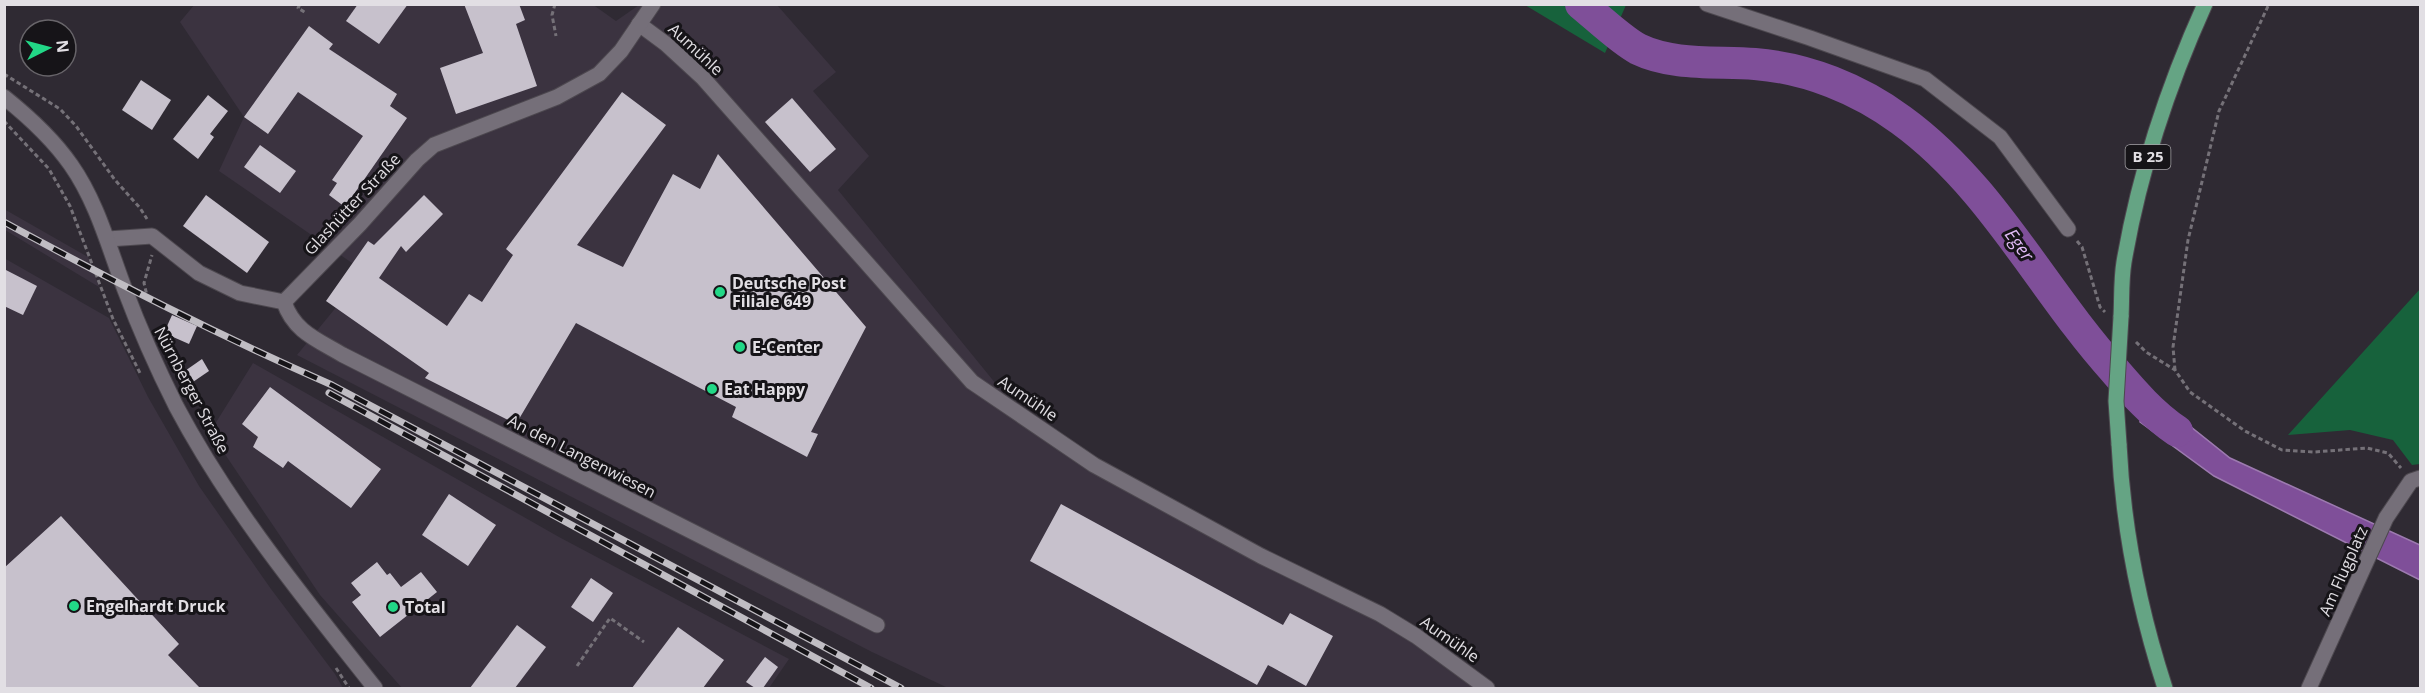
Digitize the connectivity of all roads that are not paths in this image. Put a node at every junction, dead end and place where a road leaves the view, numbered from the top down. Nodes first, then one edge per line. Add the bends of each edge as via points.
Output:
1 (653, 4) edge
2 (1707, 4) edge
3 (2205, 4) edge
4 (639, 24) junction
5 (4, 97) edge
6 (2068, 228) dead end
7 (108, 239) junction
8 (284, 302) junction
9 (2416, 480) edge
10 (878, 626) dead end
11 (375, 688) edge
12 (1487, 688) edge
13 (2165, 688) edge
14 (2308, 688) edge

1 - 4 street, Glashütter Straße
2 - 6 street via 1925,79 2000,137
3 - 13 main road, B 25, bridge via 2188,41 2148,159 2123,264 2117,391 2121,493 2147,632
4 - 8 street, Glashütter Straße via 599,74 556,97 434,145
4 - 12 street, Aumühle via 703,78 972,382 1094,465 1261,556 1380,614
5 - 7 street, Nürnberger Straße via 48,136 72,166
7 - 8 street via 152,236 198,273 240,294
7 - 11 street, Nürnberger Straße via 146,345 210,465 309,605
8 - 10 street, An den Langenwiesen via 298,328 343,355
9 - 14 street, Am Flugplatz via 2386,518

